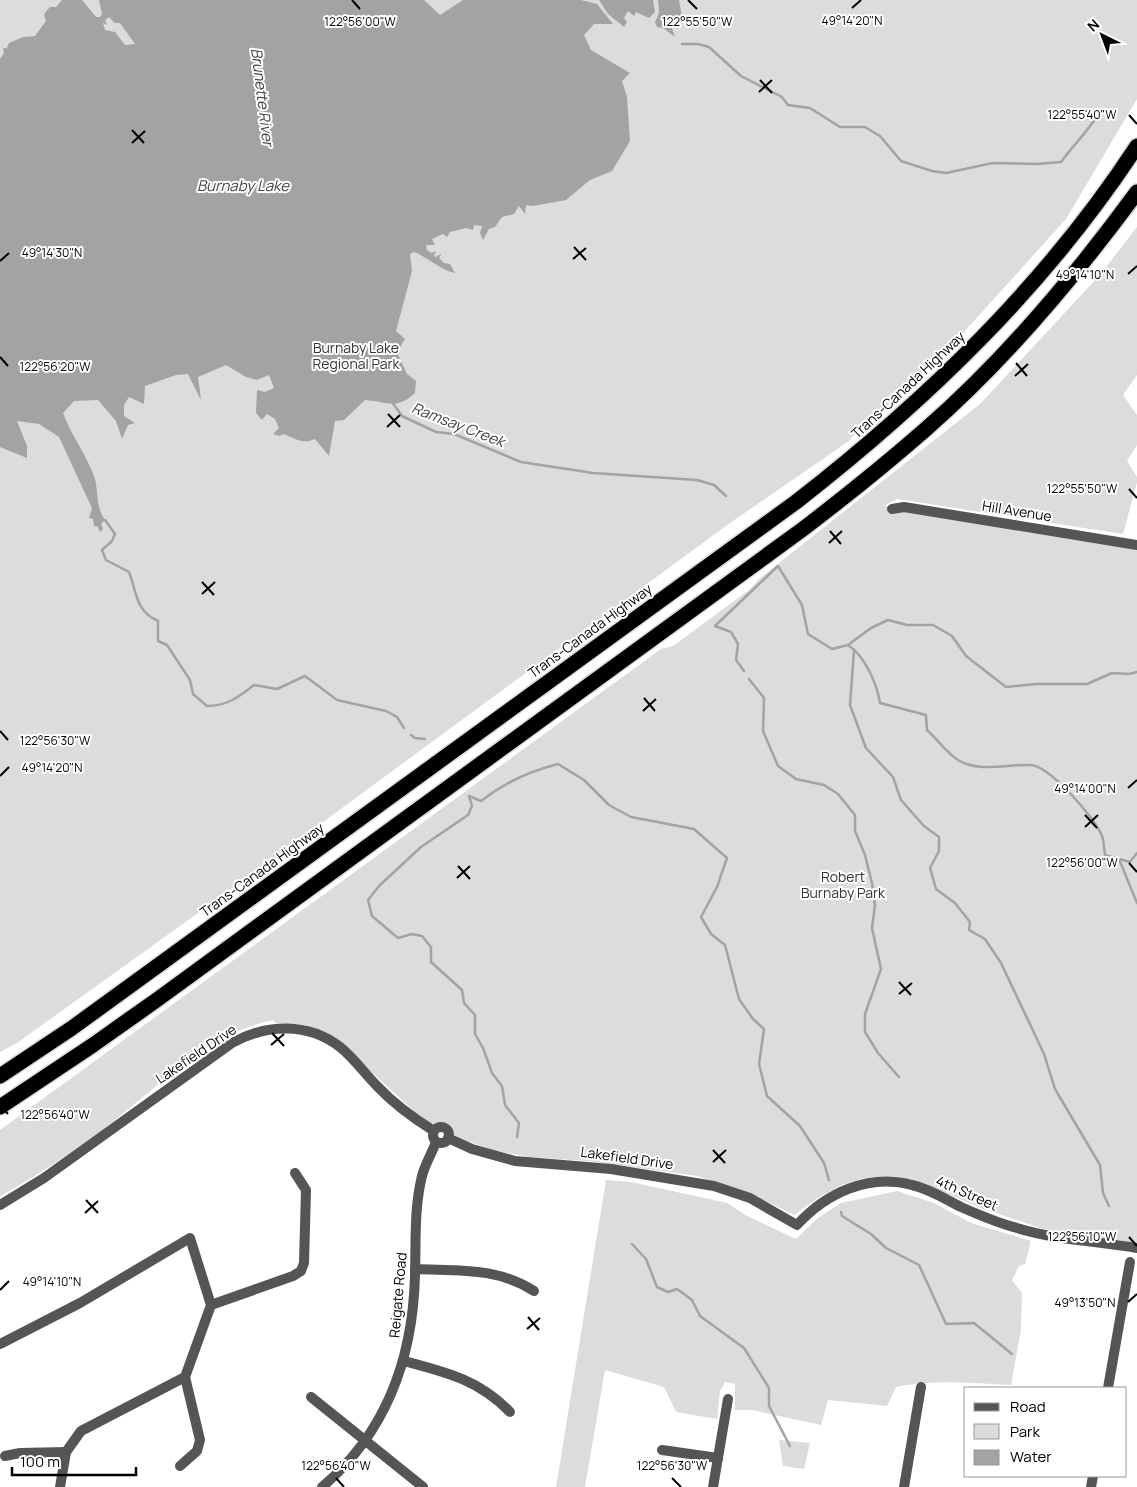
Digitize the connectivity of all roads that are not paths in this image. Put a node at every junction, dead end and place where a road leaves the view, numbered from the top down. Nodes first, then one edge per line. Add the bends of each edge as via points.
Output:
1 (1137, 146) edge
2 (1137, 192) edge
3 (892, 509) dead end
4 (1137, 545) edge
5 (0, 1076) edge
6 (0, 1106) edge
7 (435, 1136) junction
8 (295, 1173) dead end
9 (0, 1205) edge
10 (797, 1225) joint
11 (1137, 1248) edge
12 (1130, 1262) dead end
13 (415, 1268) junction
14 (534, 1291) dead end
15 (211, 1305) junction
16 (0, 1344) edge
17 (404, 1361) junction
18 (185, 1377) junction
19 (1108, 1387) edge
20 (921, 1388) dead end
21 (311, 1397) dead end
22 (728, 1399) dead end
23 (510, 1412) dead end
24 (366, 1441) junction
25 (662, 1450) dead end
26 (66, 1452) junction
27 (5, 1456) dead end
28 (718, 1458) junction
29 (180, 1466) dead end
30 (60, 1487) edge
31 (322, 1487) edge
32 (423, 1487) edge
33 (713, 1487) edge
34 (904, 1487) edge

1 - 5 highway, Trans-Canada Highway via 1076,230 999,321 908,411 852,458 88,1017
2 - 6 highway via 1062,289 1019,338 928,428 866,480 151,1004
3 - 4 street, Hill Avenue via 904,507
7 - 9 street, Lakefield Drive via 390,1098 339,1046 304,1030 264,1030 232,1043 44,1178
7 - 10 street, Lakefield Drive via 443,1142 448,1138 479,1152 521,1162 611,1169 714,1186 750,1198
7 - 13 street, Reigate Road via 418,1195
8 - 15 street via 306,1190 304,1264 301,1271
10 - 11 street, 4th Street via 814,1207 833,1195 859,1186 887,1182 923,1188 979,1215 1025,1231
12 - 19 street
13 - 14 street via 498,1274
13 - 17 street, Reigate Road via 412,1323
15 - 16 street via 190,1238 80,1303
15 - 18 street
17 - 23 street via 469,1380 494,1396
17 - 24 street, Reigate Road via 392,1394
18 - 26 street via 90,1425
18 - 29 street via 200,1440 197,1451
20 - 34 street
21 - 24 street
22 - 28 street
24 - 31 street, Reigate Road
24 - 32 street
25 - 28 street
26 - 27 street
26 - 30 street
28 - 33 street

